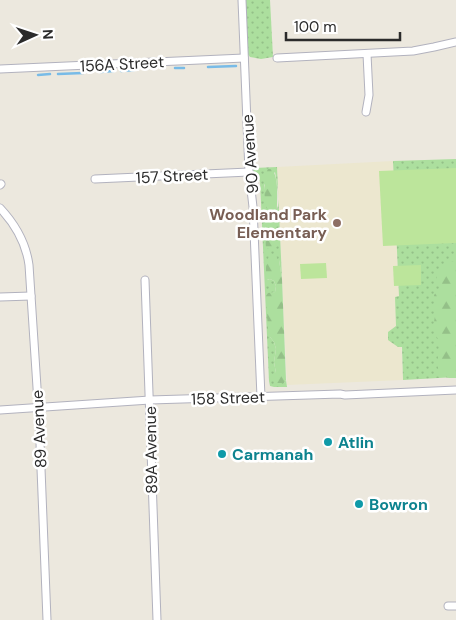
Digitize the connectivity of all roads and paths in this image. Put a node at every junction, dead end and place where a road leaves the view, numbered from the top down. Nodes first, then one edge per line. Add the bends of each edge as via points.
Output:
1 (242, 0) edge
2 (456, 42) edge
3 (367, 54) junction
4 (244, 58) junction
5 (277, 58) dead end
6 (0, 69) edge
7 (366, 112) dead end
8 (249, 172) junction
9 (94, 180) dead end
10 (0, 208) edge
11 (145, 280) dead end
12 (31, 296) junction
13 (0, 297) edge
14 (456, 390) edge
15 (261, 397) junction
16 (150, 400) junction
17 (38, 407) junction
18 (0, 410) edge
19 (47, 620) edge
20 (157, 620) edge

1 - 4 street, 90 Avenue
2 - 3 street via 420,50
3 - 5 street
3 - 7 street via 369,95
4 - 6 street, 156A Street
4 - 8 street, 90 Avenue
8 - 9 street, 157 Street
8 - 15 street, 90 Avenue via 254,207
10 - 12 street, 89 Avenue via 12,223 28,257
11 - 16 street, 89A Avenue
12 - 13 street
12 - 17 street, 89 Avenue
14 - 15 street, 158 Street
15 - 16 street, 158 Street
16 - 17 street, 158 Street
16 - 20 street, 89A Avenue
17 - 18 street, 158 Street
17 - 19 street, 89 Avenue

